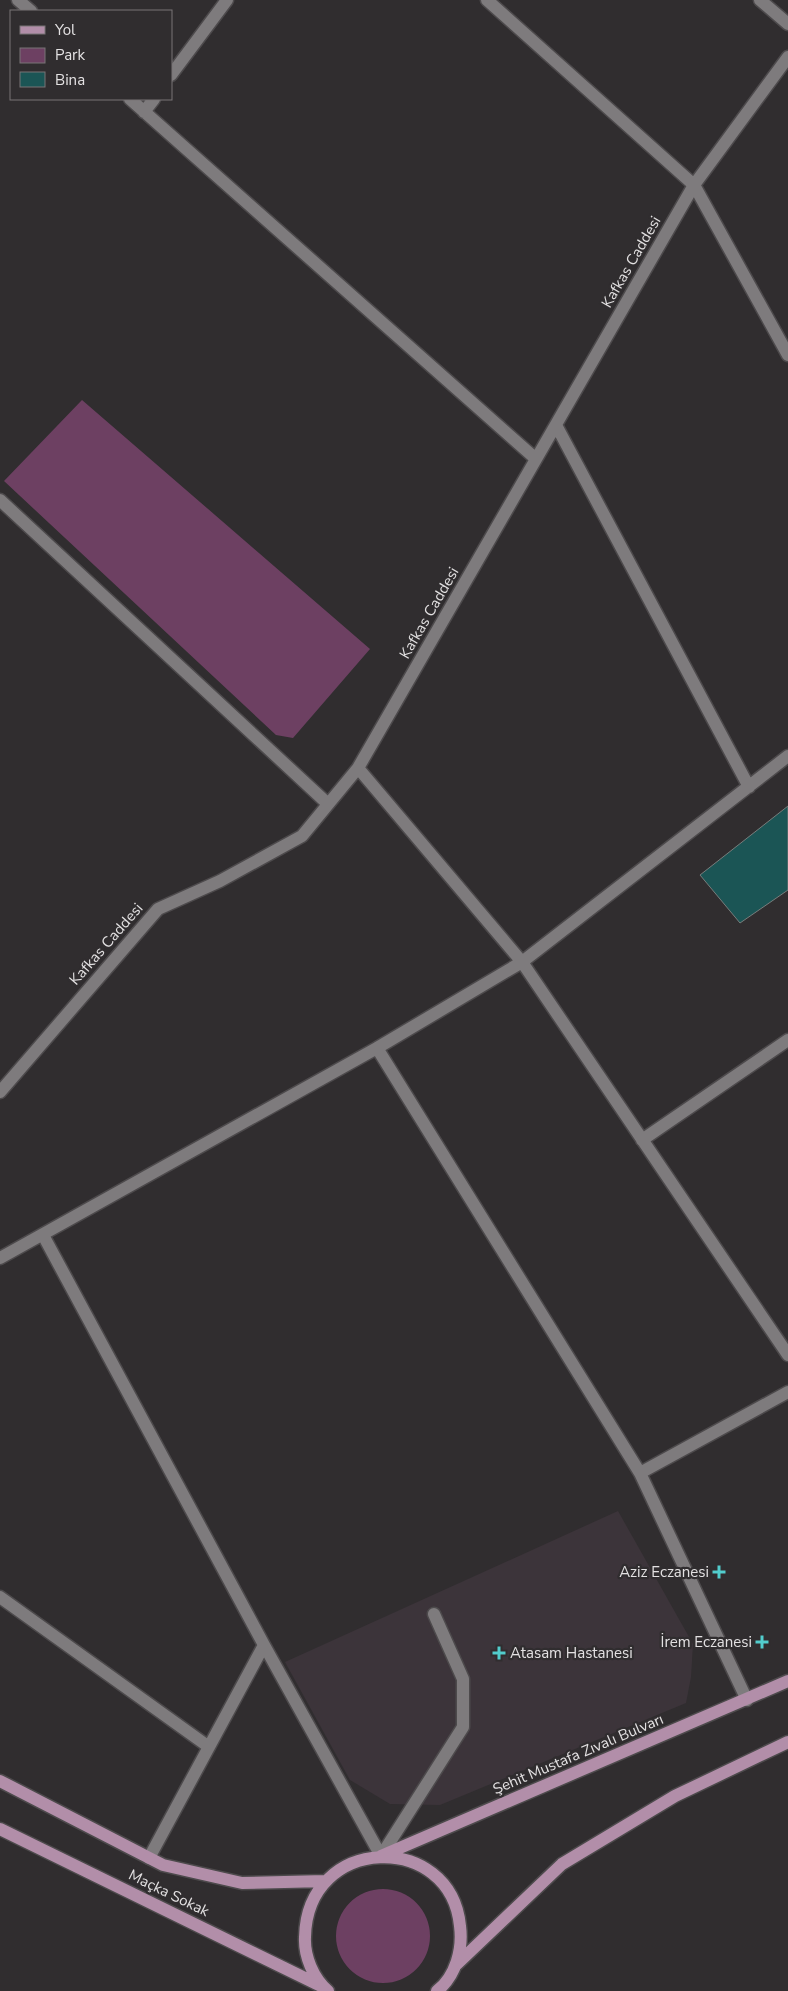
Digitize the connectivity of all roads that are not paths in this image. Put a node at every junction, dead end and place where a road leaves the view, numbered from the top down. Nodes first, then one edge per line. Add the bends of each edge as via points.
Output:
1 (18, 0) edge
2 (227, 0) edge
3 (487, 0) edge
4 (760, 0) edge
5 (30, 10) edge
6 (788, 24) edge
7 (788, 57) edge
8 (172, 75) edge
9 (131, 100) edge
10 (153, 100) edge
11 (144, 112) junction
12 (694, 185) junction
13 (788, 354) edge
14 (556, 425) junction
15 (536, 459) junction
16 (0, 500) edge
17 (788, 756) edge
18 (358, 768) junction
19 (749, 786) junction
20 (328, 804) junction
21 (522, 962) junction
22 (788, 1040) edge
23 (377, 1048) junction
24 (0, 1092) edge
25 (642, 1140) junction
26 (42, 1235) junction
27 (0, 1258) edge
28 (788, 1355) edge
29 (788, 1392) edge
30 (640, 1473) junction
31 (0, 1597) edge
32 (434, 1614) dead end
33 (264, 1645) junction
34 (788, 1681) edge
35 (747, 1700) junction
36 (788, 1742) edge
37 (209, 1746) junction
38 (0, 1780) edge
39 (0, 1829) edge
40 (381, 1856) junction
41 (149, 1858) junction
42 (325, 1881) junction
43 (456, 1965) junction
44 (326, 1989) edge
45 (437, 1991) edge

1 - 5 street
2 - 8 street
3 - 12 street
4 - 6 street
7 - 12 street, Kafkas Caddesi
9 - 11 street
10 - 11 street
11 - 15 street
12 - 13 street
12 - 14 street, Kafkas Caddesi
14 - 15 street, Kafkas Caddesi
14 - 19 street
15 - 18 street, Kafkas Caddesi
16 - 20 street
17 - 19 street
18 - 20 street, Kafkas Caddesi
18 - 21 street
19 - 21 street
20 - 24 street, Kafkas Caddesi via 302,836 220,881 158,909
21 - 23 street
21 - 25 street
22 - 25 street
23 - 26 street
23 - 30 street
25 - 28 street
26 - 27 street
26 - 33 street
29 - 30 street
30 - 35 street
31 - 37 street
32 - 40 street via 463,1679 464,1727
33 - 37 street
33 - 40 street
34 - 35 main road, Şehit Mustafa Zıvalı Bulvarı
35 - 40 main road, Şehit Mustafa Zıvalı Bulvarı
36 - 43 main road via 675,1796 562,1864
37 - 41 street
38 - 41 main road, Maçka Sokak
39 - 44 main road, Maçka Sokak
40 - 42 main road via 360,1859
40 - 43 main road via 406,1860 430,1871 448,1890 459,1914 462,1939
41 - 42 main road, Maçka Sokak via 163,1865 242,1883
42 - 44 main road via 312,1900 305,1922 304,1945 310,1967
43 - 45 main road

